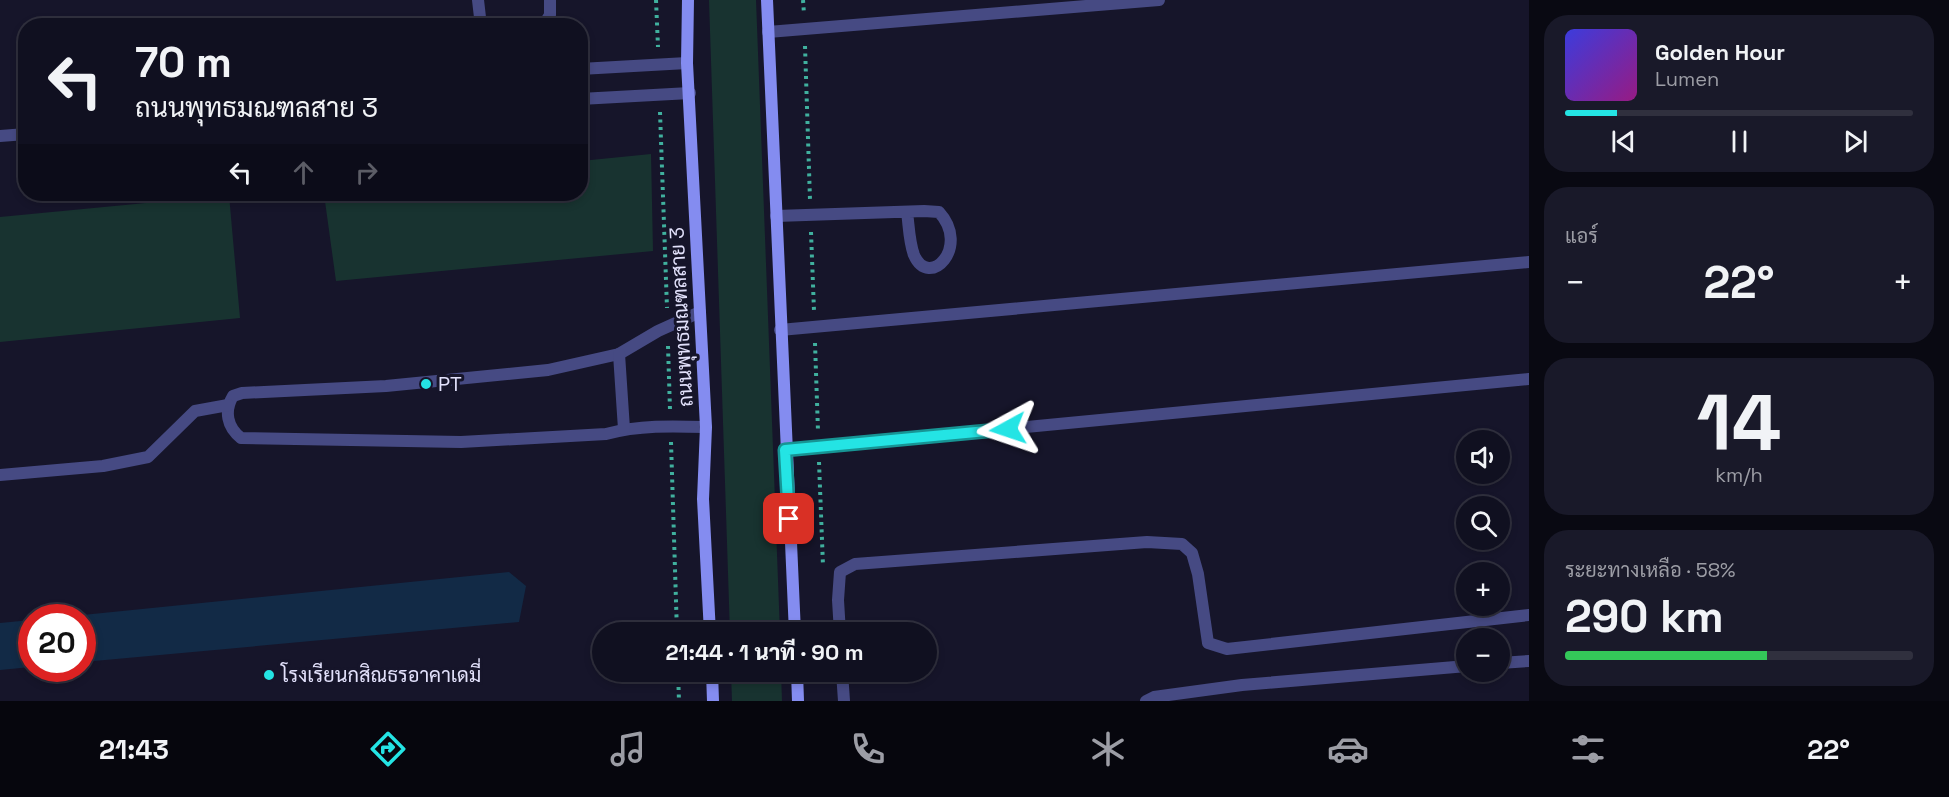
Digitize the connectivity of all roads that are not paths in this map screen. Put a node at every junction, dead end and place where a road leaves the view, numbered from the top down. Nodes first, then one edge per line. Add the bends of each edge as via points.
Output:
1 (478, 0) edge
2 (550, 0) edge
3 (688, 0) edge
4 (767, 0) edge
5 (1159, 0) edge
6 (480, 18) edge
7 (548, 18) edge
8 (768, 32) junction
9 (687, 63) junction
10 (588, 69) edge
11 (690, 93) junction
12 (588, 99) edge
13 (18, 135) edge
14 (0, 136) edge
15 (907, 212) junction
16 (776, 216) junction
17 (1529, 262) edge
18 (700, 312) junction
19 (780, 330) junction
20 (619, 354) junction
21 (1529, 379) edge
22 (228, 405) junction
23 (706, 427) junction
24 (624, 429) junction
25 (785, 450) junction
26 (0, 475) edge
27 (1529, 615) edge
28 (709, 622) edge
29 (794, 622) edge
30 (839, 622) edge
31 (1529, 661) edge
32 (1510, 662) edge
33 (1456, 667) edge
34 (712, 682) edge
35 (797, 682) edge
36 (843, 682) edge
37 (713, 701) edge
38 (798, 701) edge
39 (844, 701) edge
40 (1146, 701) edge

1 - 6 street
2 - 7 street
3 - 9 main road, ถนนพุทธมณฑลสาย 3
4 - 8 main road
5 - 8 street
8 - 16 main road
9 - 10 street
9 - 11 main road, ถนนพุทธมณฑลสาย 3
11 - 12 street
11 - 18 main road, ถนนพุทธมณฑลสาย 3
13 - 14 street
15 - 15 street via 934,211 945,218 951,234 950,252 936,266 925,267 914,255
15 - 16 street
16 - 19 main road
17 - 19 street
18 - 20 street
18 - 23 main road, ถนนพุทธมณฑลสาย 3
19 - 25 main road
20 - 22 street via 548,370 432,382 242,393 232,396
20 - 24 street
21 - 25 street
22 - 24 street via 231,427 241,438 461,442 606,434
22 - 26 street via 195,411 148,457 103,466
23 - 24 street
23 - 28 main road, ถนนพุทธมณฑลสาย 3 via 703,499
25 - 29 main road
27 - 30 street via 1227,649 1208,643 1192,552 1182,544 1147,542 855,564 840,572
31 - 32 street
33 - 40 street via 1242,685
34 - 37 main road
35 - 38 main road
36 - 39 street

